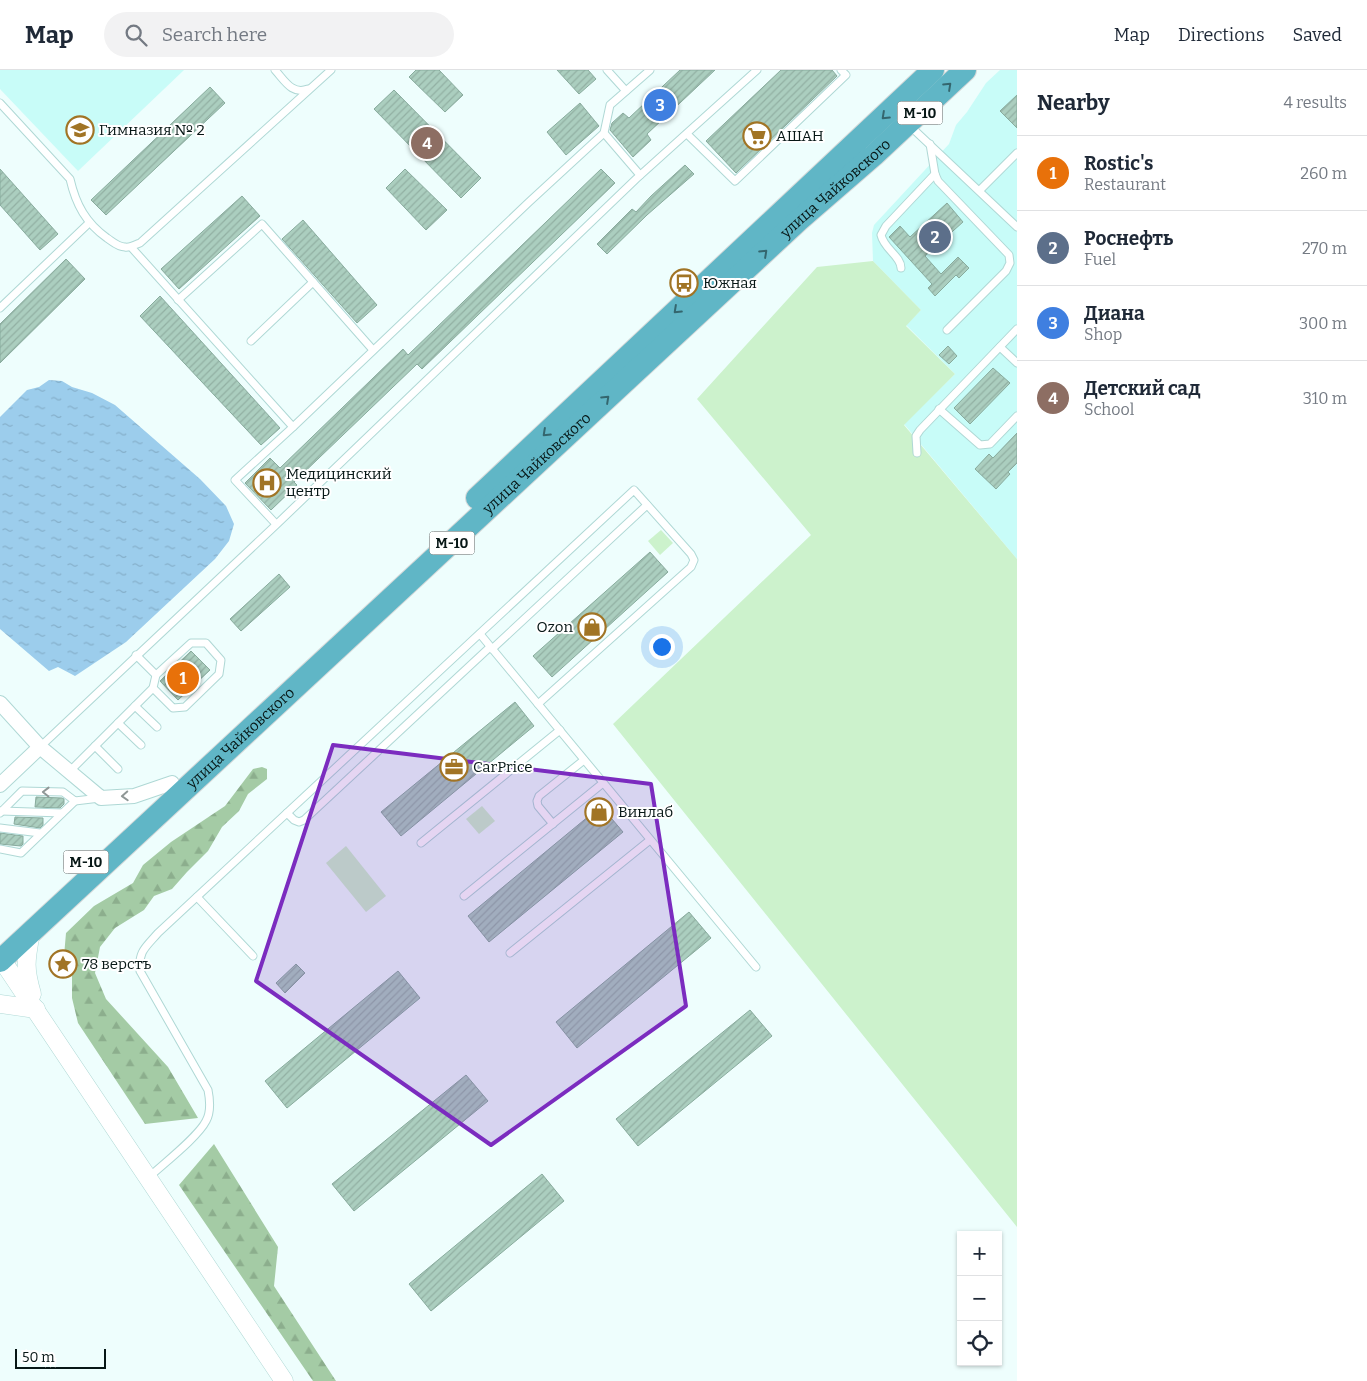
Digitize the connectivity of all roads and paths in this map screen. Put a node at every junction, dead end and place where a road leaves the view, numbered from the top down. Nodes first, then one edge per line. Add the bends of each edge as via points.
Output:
1 (275, 70) edge
2 (331, 70) edge
3 (607, 70) edge
4 (650, 70) edge
5 (757, 70) edge
6 (841, 70) edge
7 (933, 70) edge
8 (965, 70) edge
9 (310, 89) junction
10 (626, 91) junction
11 (0, 103) edge
12 (908, 124) junction
13 (604, 133) junction
14 (687, 134) junction
15 (930, 144) junction
16 (1017, 153) edge
17 (935, 174) junction
18 (640, 175) junction
19 (981, 189) dead end
20 (90, 223) junction
21 (1017, 227) edge
22 (131, 247) junction
23 (901, 268) dead end
24 (313, 282) junction
25 (178, 300) junction
26 (0, 308) edge
27 (1017, 329) edge
28 (947, 330) dead end
29 (252, 341) dead end
30 (1000, 346) junction
31 (373, 350) junction
32 (1017, 363) edge
33 (939, 409) junction
34 (1017, 416) edge
35 (293, 427) junction
36 (917, 453) dead end
37 (648, 505) junction
38 (276, 524) junction
39 (480, 634) junction
40 (491, 648) junction
41 (136, 655) junction
42 (156, 675) junction
43 (153, 688) junction
44 (0, 703) edge
45 (538, 704) junction
46 (135, 706) junction
47 (118, 723) junction
48 (157, 727) dead end
49 (560, 730) junction
50 (141, 745) dead end
51 (95, 746) junction
52 (40, 747) junction
53 (584, 760) junction
54 (118, 769) dead end
55 (70, 771) junction
56 (172, 783) junction
57 (603, 783) junction
58 (0, 786) edge
59 (101, 798) junction
60 (75, 801) junction
61 (1, 812) edge
62 (62, 813) junction
63 (287, 813) junction
64 (553, 824) junction
65 (0, 828) edge
66 (40, 833) junction
67 (650, 840) junction
68 (421, 843) dead end
69 (0, 849) edge
70 (464, 896) dead end
71 (197, 897) junction
72 (31, 932) junction
73 (510, 954) dead end
74 (0, 955) edge
75 (252, 956) dead end
76 (756, 967) dead end
77 (0, 1004) edge
78 (36, 1009) junction
79 (148, 1178) junction
80 (284, 1381) edge

1 - 9 lane via 292,89
2 - 9 lane
3 - 10 lane
4 - 10 lane
5 - 14 lane
6 - 14 lane via 846,75 735,181
7 -> 56 highway, улица Чайковского / М-10
12 -> 8 highway, улица Чайковского / М-10
9 - 22 lane via 140,243
10 - 13 lane via 610,105
11 - 20 lane via 70,179 73,194
12 - 15 lane
72 -> 12 highway, улица Чайковского / М-10 via 799,220
13 - 18 lane
13 - 31 lane
14 - 18 lane
15 - 17 lane
15 - 21 lane
16 - 19 lane
17 - 23 lane via 881,235
17 - 28 lane via 1008,255 1010,263 1006,272
18 - 38 lane
20 - 22 lane via 114,244 122,248
20 - 26 lane
22 - 25 lane
24 - 25 lane via 262,224
24 - 29 lane
24 - 31 lane
25 - 35 lane
27 - 30 lane
30 - 32 lane
30 - 33 lane
31 - 35 lane
33 - 34 lane via 980,445 990,444
33 - 36 lane via 916,436
35 - 38 lane via 235,480
37 - 39 lane via 634,490
37 - 40 lane
37 - 45 lane via 691,554 694,560 691,567
38 - 41 lane
39 - 40 lane
39 - 63 lane
40 - 45 lane
40 - 63 lane via 304,820 294,820
41 - 42 lane
41 - 52 lane
42 - 43 lane
42 - 43 lane via 191,643 206,643 221,660 219,674 185,707 173,708
43 - 46 lane
44 - 52 street
45 - 49 lane
46 - 47 lane
46 - 48 lane
47 - 50 lane
47 - 51 lane
49 - 53 lane
49 - 68 lane
51 - 54 lane
51 - 55 lane
52 - 55 street
52 - 58 street
53 - 57 lane
53 - 64 lane via 539,796 538,806
55 - 59 street
56 -> 59 street via 134,796
56 - 74 highway, улица Чайковского / М-10
57 - 64 lane
57 - 67 lane
59 - 60 lane
60 -> 61 lane via 63,792 22,791
60 - 62 lane
61 - 62 lane
62 - 66 lane
63 - 71 lane
64 - 70 lane
65 - 66 lane
66 - 69 lane via 21,852
67 - 73 lane
67 - 76 lane
71 - 75 lane
71 - 79 lane via 158,933 141,952 139,961 140,971 208,1090 210,1103 207,1120 198,1132
72 - 74 highway, улица Чайковского / М-10
72 - 78 street via 26,975
74 - 78 street
77 - 78 street
78 - 79 street
79 - 80 street

